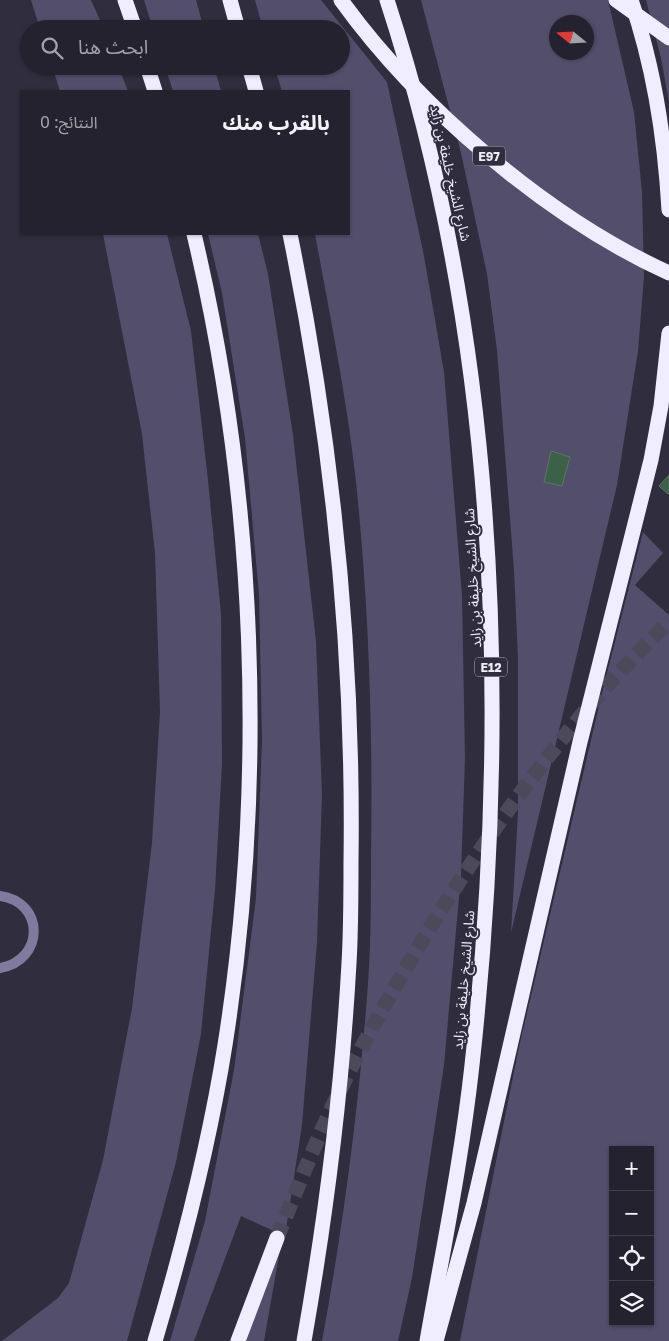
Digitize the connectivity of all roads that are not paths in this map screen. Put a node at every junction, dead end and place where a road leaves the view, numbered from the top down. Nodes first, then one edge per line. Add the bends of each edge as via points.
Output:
1 (125, 0) edge
2 (230, 0) edge
3 (341, 0) edge
4 (387, 0) edge
5 (616, 0) edge
6 (631, 0) edge
7 (132, 20) edge
8 (236, 20) edge
9 (669, 38) edge
10 (150, 75) edge
11 (252, 75) edge
12 (155, 90) edge
13 (256, 90) edge
14 (669, 210) edge
15 (194, 235) edge
16 (290, 235) edge
17 (669, 273) edge
18 (669, 333) edge
19 (0, 896) edge
20 (0, 968) edge
21 (277, 1238) tunnel mouth
22 (155, 1341) edge
23 (238, 1341) edge
24 (304, 1341) edge
25 (428, 1341) edge
26 (436, 1341) edge

1 - 7 highway
2 - 8 highway
3 - 17 highway, E97 via 397,69 495,162 598,233
4 - 25 highway, شارع الشيخ خليفة بن زايد / E12 via 427,135 461,297 481,460 490,606 491,810 480,986 462,1138
5 - 9 highway
6 - 14 highway via 643,34 653,86
10 - 12 highway
11 - 13 highway
15 - 22 highway via 215,336 237,491 248,656 249,770 242,905 225,1044 188,1229
16 - 24 highway via 321,397 342,573 350,684 352,822 350,960 338,1106
18 - 26 highway via 651,460 580,742 476,1193
19 - 20 street via 17,901 25,908 31,917 34,937 26,955 18,962
21 - 23 highway

